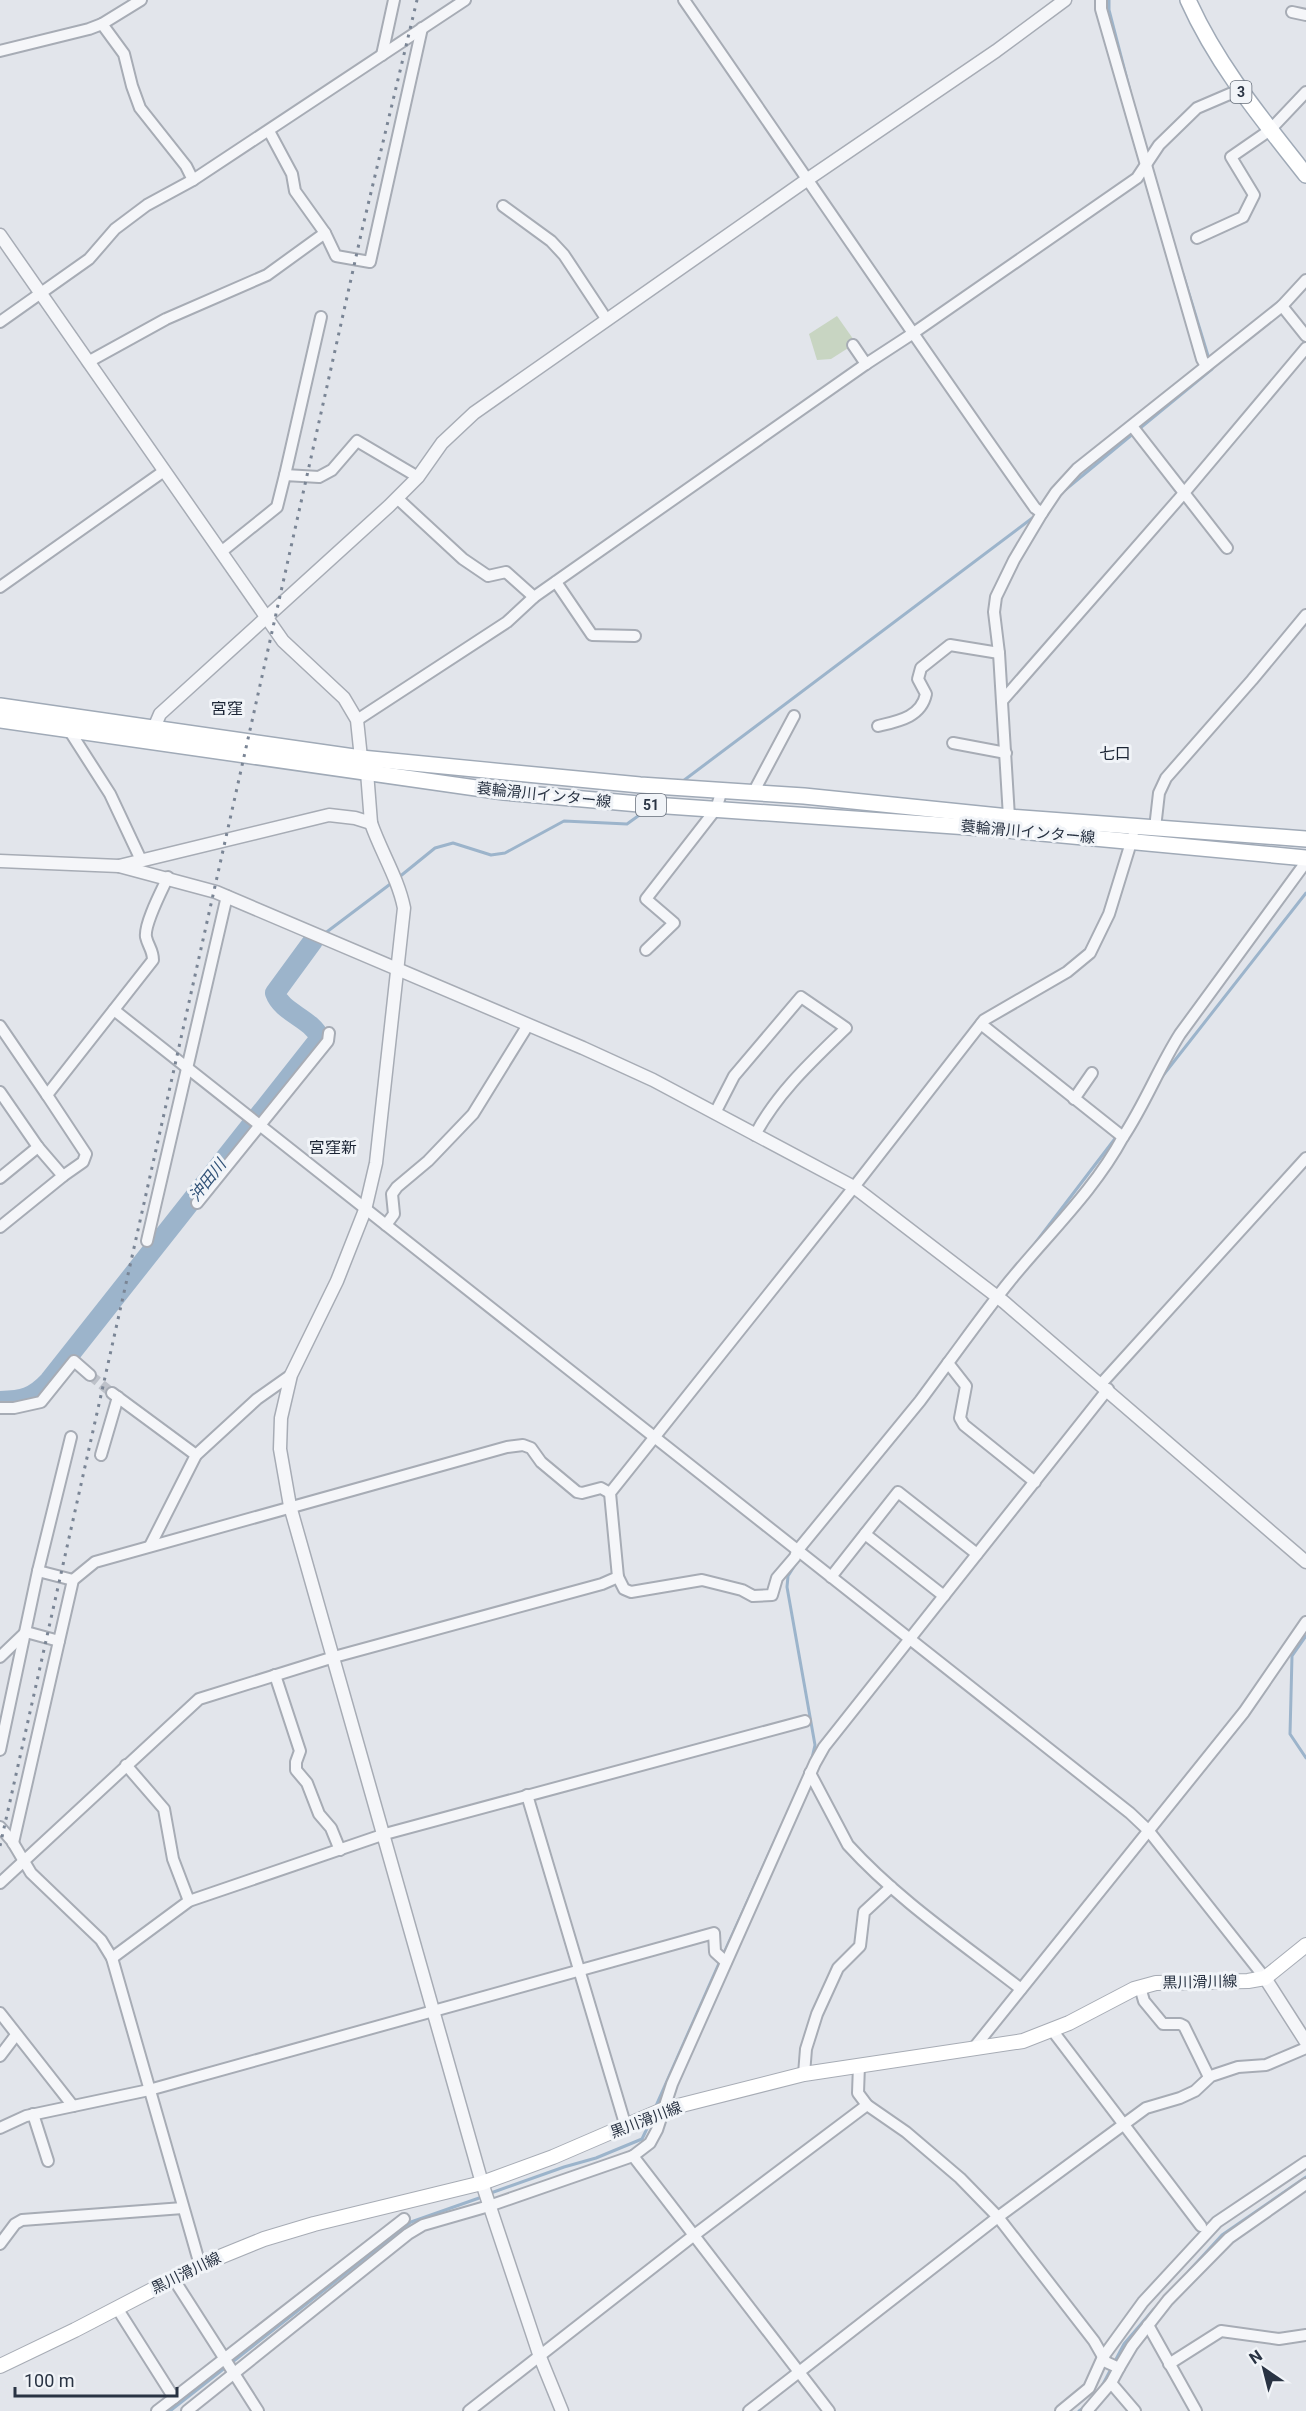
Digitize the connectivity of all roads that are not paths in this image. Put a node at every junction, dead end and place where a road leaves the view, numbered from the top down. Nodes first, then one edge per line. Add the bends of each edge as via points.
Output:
1 (141, 0) edge
2 (394, 0) edge
3 (465, 0) edge
4 (684, 0) edge
5 (1065, 0) edge
6 (1101, 0) edge
7 (1188, 0) edge
8 (1292, 12) dead end
9 (1306, 15) edge
10 (102, 24) junction
11 (422, 28) junction
12 (0, 51) edge
13 (382, 56) junction
14 (1239, 90) junction
15 (1306, 92) edge
16 (1270, 130) junction
17 (269, 131) junction
18 (1145, 166) junction
19 (1306, 175) edge
20 (808, 179) junction
21 (193, 180) junction
22 (503, 206) dead end
23 (325, 233) junction
24 (0, 235) edge
25 (1197, 238) dead end
26 (1306, 280) edge
27 (40, 294) junction
28 (1282, 306) junction
29 (321, 317) dead end
30 (607, 320) junction
31 (0, 322) edge
32 (912, 334) junction
33 (1306, 336) edge
34 (853, 345) dead end
35 (1306, 348) edge
36 (88, 362) junction
37 (866, 364) junction
38 (1206, 366) junction
39 (1132, 426) junction
40 (164, 471) junction
41 (285, 475) junction
42 (418, 477) junction
43 (1184, 493) junction
44 (397, 498) junction
45 (1042, 513) junction
46 (1227, 548) dead end
47 (221, 552) junction
48 (556, 582) junction
49 (0, 587) edge
50 (534, 597) junction
51 (1306, 615) edge
52 (266, 616) junction
53 (635, 636) dead end
54 (999, 653) junction
55 (1002, 700) junction
56 (0, 706) edge
57 (794, 716) dead end
58 (0, 720) edge
59 (357, 720) junction
60 (878, 726) dead end
61 (154, 728) junction
62 (69, 730) junction
63 (953, 743) dead end
64 (1006, 753) junction
65 (361, 758) junction
66 (367, 772) junction
67 (722, 790) junction
68 (753, 793) junction
69 (716, 809) junction
70 (1009, 817) junction
71 (371, 823) junction
72 (1155, 828) junction
73 (1134, 834) junction
74 (1306, 839) edge
75 (141, 860) junction
76 (1306, 860) edge
77 (0, 861) edge
78 (119, 866) junction
79 (168, 877) junction
80 (227, 896) junction
81 (646, 950) dead end
82 (399, 969) junction
83 (114, 1010) junction
84 (981, 1024) junction
85 (528, 1025) junction
86 (0, 1026) edge
87 (329, 1033) dead end
88 (188, 1068) junction
89 (1092, 1073) dead end
90 (0, 1092) edge
91 (47, 1095) junction
92 (1074, 1099) junction
93 (716, 1113) junction
94 (260, 1126) junction
95 (755, 1135) junction
96 (1123, 1137) junction
97 (38, 1147) junction
98 (1306, 1158) edge
99 (63, 1176) junction
100 (0, 1178) edge
101 (854, 1187) junction
102 (197, 1203) dead end
103 (365, 1210) junction
104 (386, 1225) junction
105 (0, 1227) edge
106 (147, 1241) dead end
107 (997, 1297) junction
108 (948, 1363) junction
109 (90, 1375) tunnel mouth
110 (291, 1375) junction
111 (1104, 1387) junction
112 (0, 1408) edge
113 (71, 1437) dead end
114 (654, 1437) junction
115 (101, 1455) dead end
116 (196, 1455) junction
117 (1035, 1482) junction
118 (610, 1493) junction
119 (291, 1506) junction
120 (865, 1534) junction
121 (150, 1546) junction
122 (797, 1551) junction
123 (977, 1554) junction
124 (1306, 1562) edge
125 (38, 1571) junction
126 (618, 1577) junction
127 (831, 1577) junction
128 (73, 1580) junction
129 (944, 1596) junction
130 (1306, 1622) edge
131 (26, 1632) junction
132 (910, 1639) junction
133 (58, 1641) junction
134 (0, 1657) edge
135 (334, 1657) junction
136 (275, 1675) junction
137 (805, 1721) dead end
138 (0, 1750) edge
139 (126, 1765) junction
140 (810, 1773) junction
141 (527, 1795) junction
142 (0, 1827) edge
143 (1148, 1830) junction
144 (385, 1834) junction
145 (13, 1843) junction
146 (340, 1850) junction
147 (24, 1859) junction
148 (0, 1883) edge
149 (891, 1887) junction
150 (189, 1901) junction
151 (1306, 1945) edge
152 (112, 1958) junction
153 (726, 1962) junction
154 (579, 1969) junction
155 (1265, 1978) junction
156 (1140, 1988) junction
157 (1020, 1989) junction
158 (434, 2010) junction
159 (0, 2013) edge
160 (1052, 2030) junction
161 (16, 2035) junction
162 (1306, 2042) edge
163 (1306, 2048) edge
164 (973, 2049) junction
165 (0, 2056) edge
166 (859, 2065) junction
167 (804, 2074) junction
168 (1209, 2077) junction
169 (149, 2090) junction
170 (867, 2105) junction
171 (73, 2106) junction
172 (662, 2110) junction
173 (33, 2114) junction
174 (1124, 2124) junction
175 (626, 2127) junction
176 (0, 2128) edge
177 (633, 2156) junction
178 (48, 2161) dead end
179 (1306, 2162) edge
180 (482, 2183) junction
181 (1306, 2184) edge
182 (489, 2206) junction
183 (183, 2208) junction
184 (998, 2217) junction
185 (405, 2219) dead end
186 (1201, 2226) dead end
187 (693, 2236) junction
188 (0, 2244) edge
189 (200, 2265) junction
190 (173, 2278) junction
191 (117, 2308) junction
192 (1148, 2325) junction
193 (1306, 2335) edge
194 (225, 2358) junction
195 (540, 2358) junction
196 (1111, 2363) junction
197 (1169, 2364) junction
198 (0, 2366) edge
199 (799, 2372) junction
200 (235, 2374) junction
201 (1111, 2383) junction
202 (174, 2398) junction
203 (157, 2411) edge
204 (187, 2411) edge
205 (258, 2411) edge
206 (469, 2411) edge
207 (562, 2411) edge
208 (749, 2411) edge
209 (829, 2411) edge
210 (1061, 2411) edge
211 (1087, 2411) edge
212 (1135, 2411) edge
213 (1196, 2411) edge

1 - 10 street
2 - 13 street
3 - 11 street
4 - 20 street
5 - 20 street
6 - 18 street
7 - 14 main road, 3
8 - 9 street
10 - 12 street
10 - 21 street via 124,54 140,108
11 - 13 street
11 - 23 street via 370,262 336,256
13 - 17 street
14 - 16 main road, 3
14 - 18 street via 1197,108 1159,145
15 - 16 street
16 - 19 main road, 3
16 - 25 street via 1231,157 1254,195 1243,217
17 - 21 street
17 - 23 street via 292,174 295,191
18 - 32 street via 1137,178
18 - 38 street
20 - 30 street
20 - 32 street
21 - 27 street via 147,205 115,229 89,259
22 - 30 street via 564,255
23 - 36 street via 267,276 166,319
24 - 27 street
26 - 28 street
27 - 31 street
27 - 36 street
28 - 33 street
28 - 38 street
29 - 41 street
30 - 42 street via 474,413 442,443
32 - 37 street
32 - 45 street
34 - 37 street
35 - 43 street
36 - 40 street
37 - 48 street
38 - 39 street
39 - 43 street
39 - 45 street via 1077,469
40 - 47 street
40 - 49 street
41 - 42 street via 319,477 332,470 357,441
41 - 47 street via 277,507
42 - 44 street
43 - 46 street
43 - 55 street
44 - 50 street via 463,559 488,576 506,572
44 - 52 street
45 - 54 street via 996,597
47 - 52 street
48 - 50 street
48 - 53 street via 592,635
50 - 59 street via 507,622
51 - 72 street via 1166,778 1159,793
52 - 59 street via 283,641 344,698
52 - 61 street via 160,714
54 - 55 street
54 - 60 street via 950,645 921,668 918,679 926,694 924,704 908,717
55 - 64 street
56 - 61 main road, 蓑輪滑川インター線 / 51
57 - 68 street
58 - 62 main road, 蓑輪滑川インター線 / 51
59 - 65 street
61 - 65 main road, 蓑輪滑川インター線 / 51
62 - 66 main road, 蓑輪滑川インター線 / 51
62 - 75 street via 110,794
63 - 64 street
64 - 70 street
65 - 66 street
65 - 67 main road, 蓑輪滑川インター線 / 51
66 - 69 main road, 蓑輪滑川インター線 / 51 via 504,792
66 - 71 street
67 - 68 main road, 蓑輪滑川インター線 / 51
67 - 69 street
68 - 70 main road, 蓑輪滑川インター線 / 51
69 - 73 main road, 蓑輪滑川インター線 / 51
69 - 81 street via 646,898 674,923
70 - 73 main road, 蓑輪滑川インター線 / 51
71 - 75 street via 329,815
71 - 82 street via 399,886 404,914
72 - 73 main road, 蓑輪滑川インター線 / 51
72 - 74 main road, 蓑輪滑川インター線 / 51
73 - 76 main road, 蓑輪滑川インター線 / 51
73 - 84 street via 1109,914 1090,953 1067,972
75 - 78 street
76 - 96 street via 1167,1053
77 - 78 street
78 - 79 street
79 - 80 street
79 - 83 street via 147,926 153,960
80 - 82 street
80 - 88 street
82 - 85 street
82 - 103 street via 376,1163
83 - 88 street
83 - 91 street
84 - 92 street
84 - 101 street
85 - 93 street via 653,1080
85 - 104 street via 473,1114 392,1194 394,1214
86 - 91 street
87 - 94 street via 328,1041
88 - 94 street
88 - 106 street
89 - 92 street
90 - 97 street
91 - 99 street via 86,1154 83,1162
92 - 96 street
93 - 95 street
93 - 95 street via 734,1076 801,997 846,1028 796,1077 766,1114
94 - 102 street
94 - 103 street
95 - 101 street
96 - 107 street via 1078,1200
97 - 99 street
97 - 100 street
98 - 111 street
99 - 105 street
101 - 107 street
101 - 114 street
103 - 104 street
103 - 110 street via 337,1281
104 - 114 street
107 - 108 street
107 - 111 street
108 - 117 street via 966,1386 960,1418 964,1425
108 - 122 street
109 - 112 street via 74,1361 41,1402
110 - 116 street via 257,1399
110 - 119 street via 281,1418 280,1449
111 - 117 street
111 - 124 street
113 - 125 street
114 - 118 street
114 - 122 street
115 - 116 street via 115,1395
116 - 121 street
117 - 123 street
118 - 119 street via 601,1488 577,1491 523,1445
118 - 126 street
119 - 121 street
119 - 135 street
120 - 123 street via 898,1492
120 - 127 street
120 - 129 street
121 - 128 street via 95,1562
122 - 126 street via 777,1578 772,1595 753,1596 702,1580 631,1592 624,1589
122 - 127 street
123 - 129 street
125 - 128 street
125 - 131 street
126 - 135 street
127 - 132 street
128 - 133 street
129 - 132 street
130 - 143 street via 1244,1712
131 - 133 street
131 - 134 street
131 - 138 street
132 - 140 street via 824,1748
132 - 143 street
133 - 145 street
135 - 136 street
135 - 144 street
136 - 139 street via 199,1699
136 - 146 street via 300,1751 296,1770 307,1783
137 - 141 street
139 - 147 street
139 - 150 street via 164,1809 173,1859
140 - 149 street via 848,1845
140 - 153 street
141 - 144 street
141 - 154 street
142 - 145 street
143 - 155 street
143 - 157 street
144 - 146 street
144 - 158 street
145 - 147 street
146 - 150 street
147 - 148 street
147 - 152 street via 31,1874 100,1940
149 - 157 street
149 - 167 street via 864,1912 860,1946 838,1968 817,2014
150 - 152 street
151 - 155 main road
152 - 169 street
153 - 154 street via 715,1952 714,1933
153 - 172 street
154 - 158 street
154 - 175 street
155 - 156 main road, 黒川滑川線 via 1156,1983
155 - 162 street
156 - 160 main road, 黒川滑川線
156 - 168 street via 1144,2001 1162,2024 1184,2026
157 - 164 street
158 - 169 street
158 - 180 street
159 - 161 street
160 - 164 main road, 黒川滑川線 via 1023,2041
160 - 174 street
161 - 165 street
161 - 171 street
163 - 168 street via 1266,2065 1238,2067
164 - 166 main road, 黒川滑川線
166 - 167 main road, 黒川滑川線
166 - 170 street via 858,2093
167 - 172 main road, 黒川滑川線
168 - 174 street via 1195,2091 1146,2108
169 - 171 street
169 - 183 street
170 - 184 street via 951,2170
170 - 187 street
171 - 173 street
172 - 175 main road, 黒川滑川線
172 - 177 street via 650,2143
173 - 176 street
173 - 178 street
174 - 184 street
174 - 186 street
175 - 180 main road, 黒川滑川線
177 - 182 street
177 - 187 street
179 - 196 street via 1217,2222 1143,2302
180 - 182 street
180 - 189 main road, 黒川滑川線 via 314,2224
181 - 192 street via 1229,2238
182 - 195 street
182 - 200 street via 423,2225 408,2234
183 - 188 street via 22,2220
183 - 189 street
184 - 196 street
184 - 199 street
185 - 194 street
187 - 195 street
187 - 199 street
189 - 190 main road, 黒川滑川線
190 - 191 main road, 黒川滑川線
190 - 194 street
191 - 198 main road, 黒川滑川線
191 - 202 street
192 - 196 street
192 - 197 street
193 - 197 street via 1280,2339 1221,2331
194 - 200 street
194 - 202 street
195 - 206 street
195 - 207 street
196 - 201 street
196 - 210 street
197 - 213 street
199 - 208 street
199 - 209 street
200 - 204 street
200 - 205 street
201 - 211 street
201 - 212 street
202 - 203 street

